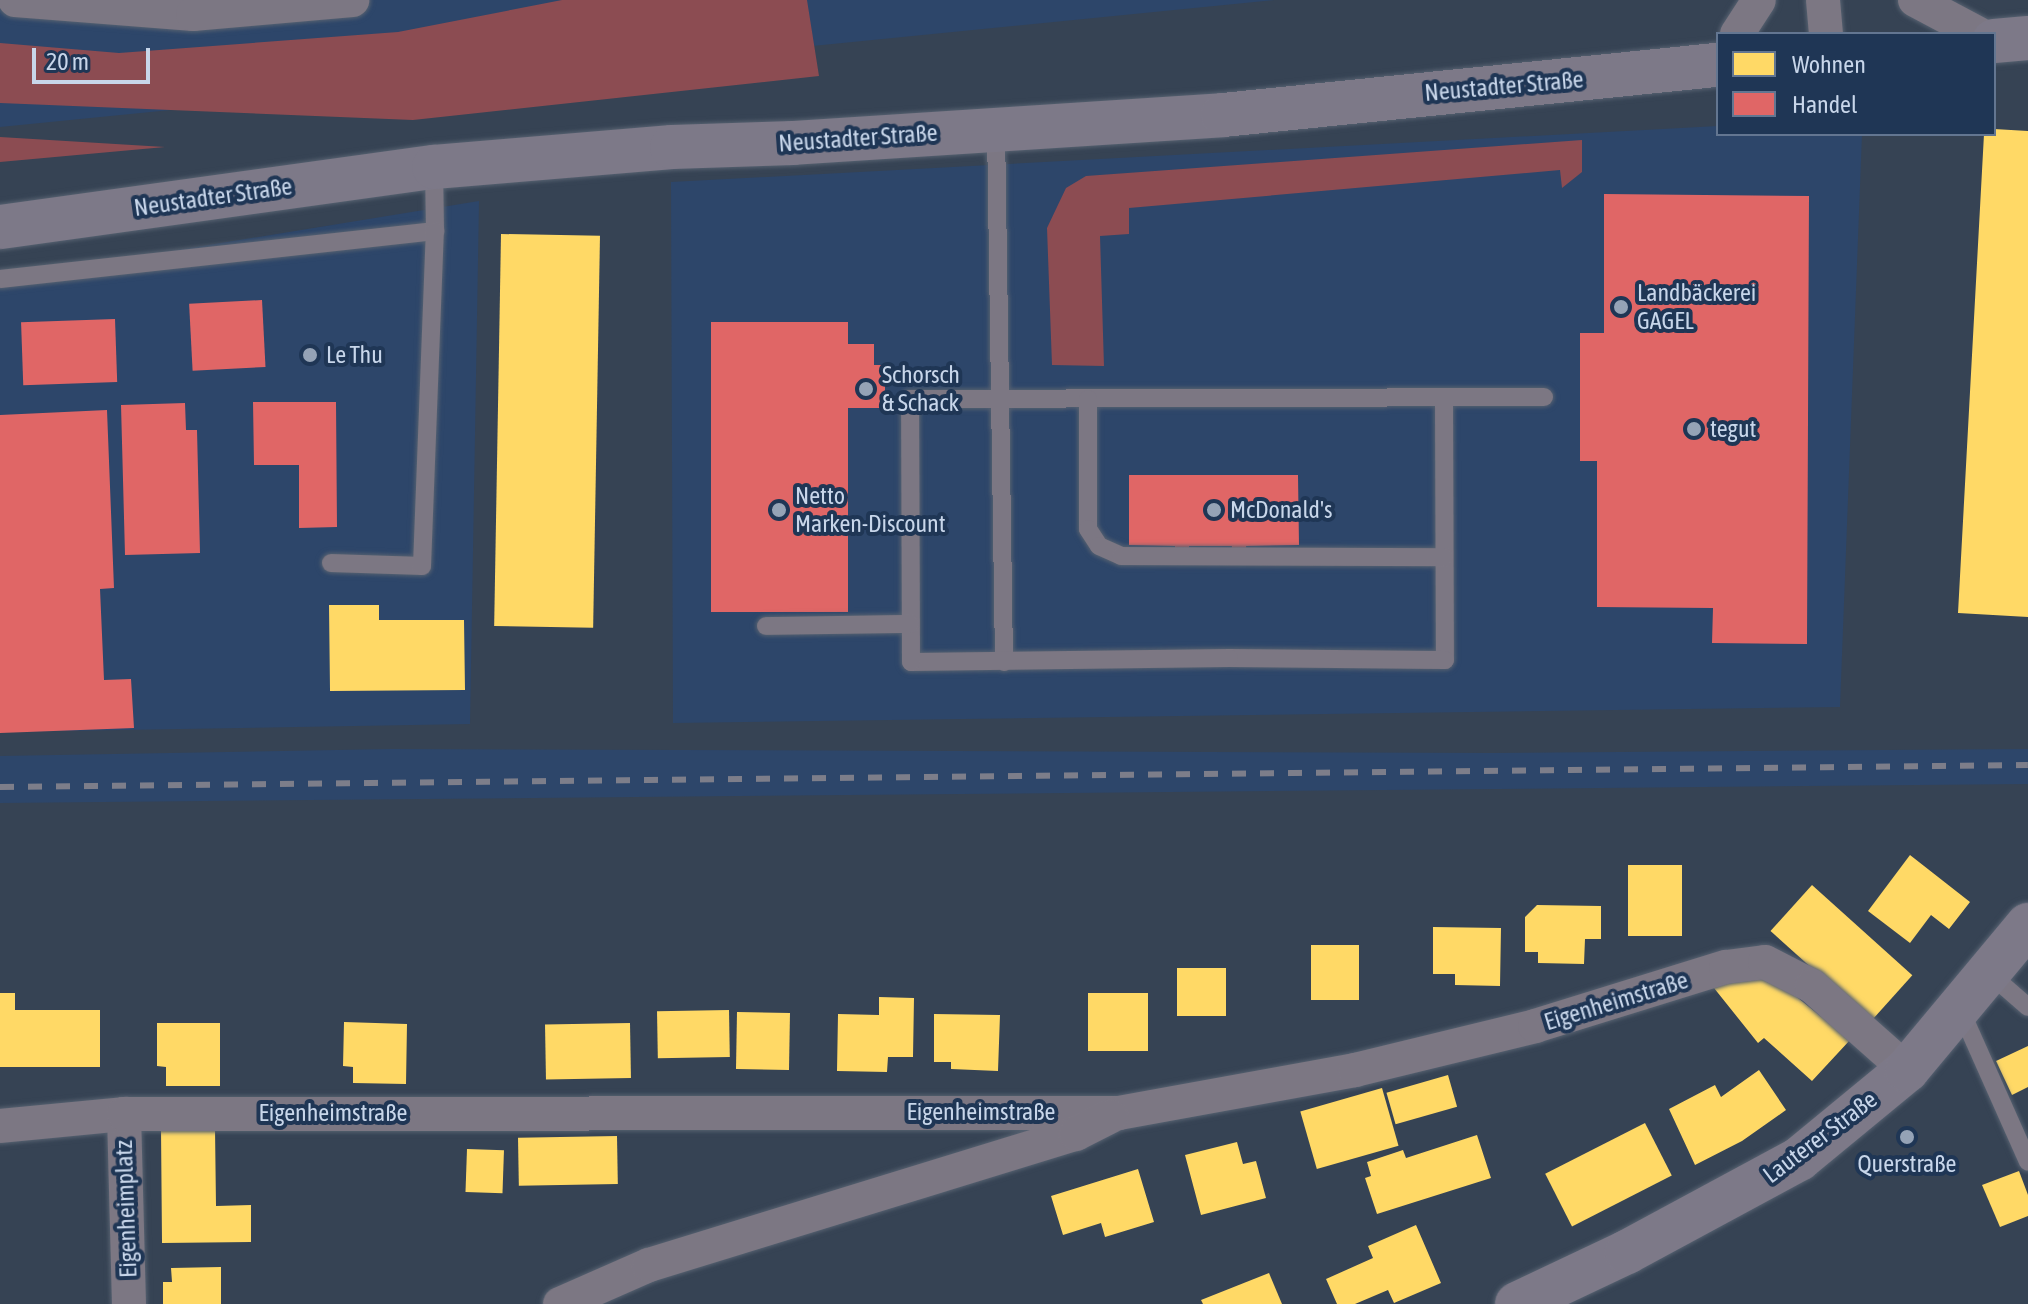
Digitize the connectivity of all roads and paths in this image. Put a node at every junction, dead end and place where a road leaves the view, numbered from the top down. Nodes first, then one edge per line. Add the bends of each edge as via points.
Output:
1 (15, 0) edge
2 (352, 0) edge
3 (1759, 0) edge
4 (1823, 0) edge
5 (1915, 0) edge
6 (1738, 32) edge
7 (1826, 32) edge
8 (1975, 32) edge
9 (2028, 38) edge
10 (1996, 41) edge
11 (1716, 58) edge
12 (996, 128) junction
13 (434, 167) junction
14 (0, 227) edge
15 (435, 231) junction
16 (0, 279) edge
17 (1444, 397) junction
18 (1544, 397) dead end
19 (1000, 399) junction
20 (1088, 399) junction
21 (1444, 557) junction
22 (331, 563) dead end
23 (910, 624) junction
24 (766, 626) dead end
25 (1004, 662) junction
26 (2028, 925) edge
27 (1990, 974) junction
28 (2028, 1007) edge
29 (1960, 1009) junction
30 (1907, 1070) junction
31 (1119, 1113) junction
32 (124, 1114) junction
33 (0, 1126) edge
34 (2028, 1162) edge
35 (129, 1304) edge
36 (560, 1304) edge
37 (1517, 1304) edge

1 - 2 street via 193,14
3 - 6 street
4 - 7 street
5 - 8 street
9 - 10 street
11 - 12 street, Neustadter Straße via 1223,115
12 - 13 street, Neustadter Straße
12 - 19 lane
13 - 14 street, Neustadter Straße
13 - 15 lane
15 - 16 lane
15 - 22 lane via 422,566
17 - 18 lane
17 - 20 lane
17 - 21 lane
19 - 20 lane
19 - 23 lane via 910,399
19 - 25 lane
20 - 21 lane via 1088,529 1099,546 1121,556
21 - 25 lane via 1445,660
23 - 24 lane
23 - 25 lane via 911,662
26 - 27 street, Lauterer Straße
27 - 28 lane
27 - 29 street, Lauterer Straße
29 - 30 street, Lauterer Straße
29 - 34 lane
30 - 31 street, Eigenheimstraße via 1812,986 1765,962 1726,967 1535,1026 1355,1070
30 - 37 street, Lauterer Straße via 1799,1159 1764,1181
31 - 32 street, Eigenheimstraße
31 - 36 street via 1076,1134 649,1265
32 - 33 street, Eigenheimstraße
32 - 35 street, Eigenheimplatz

